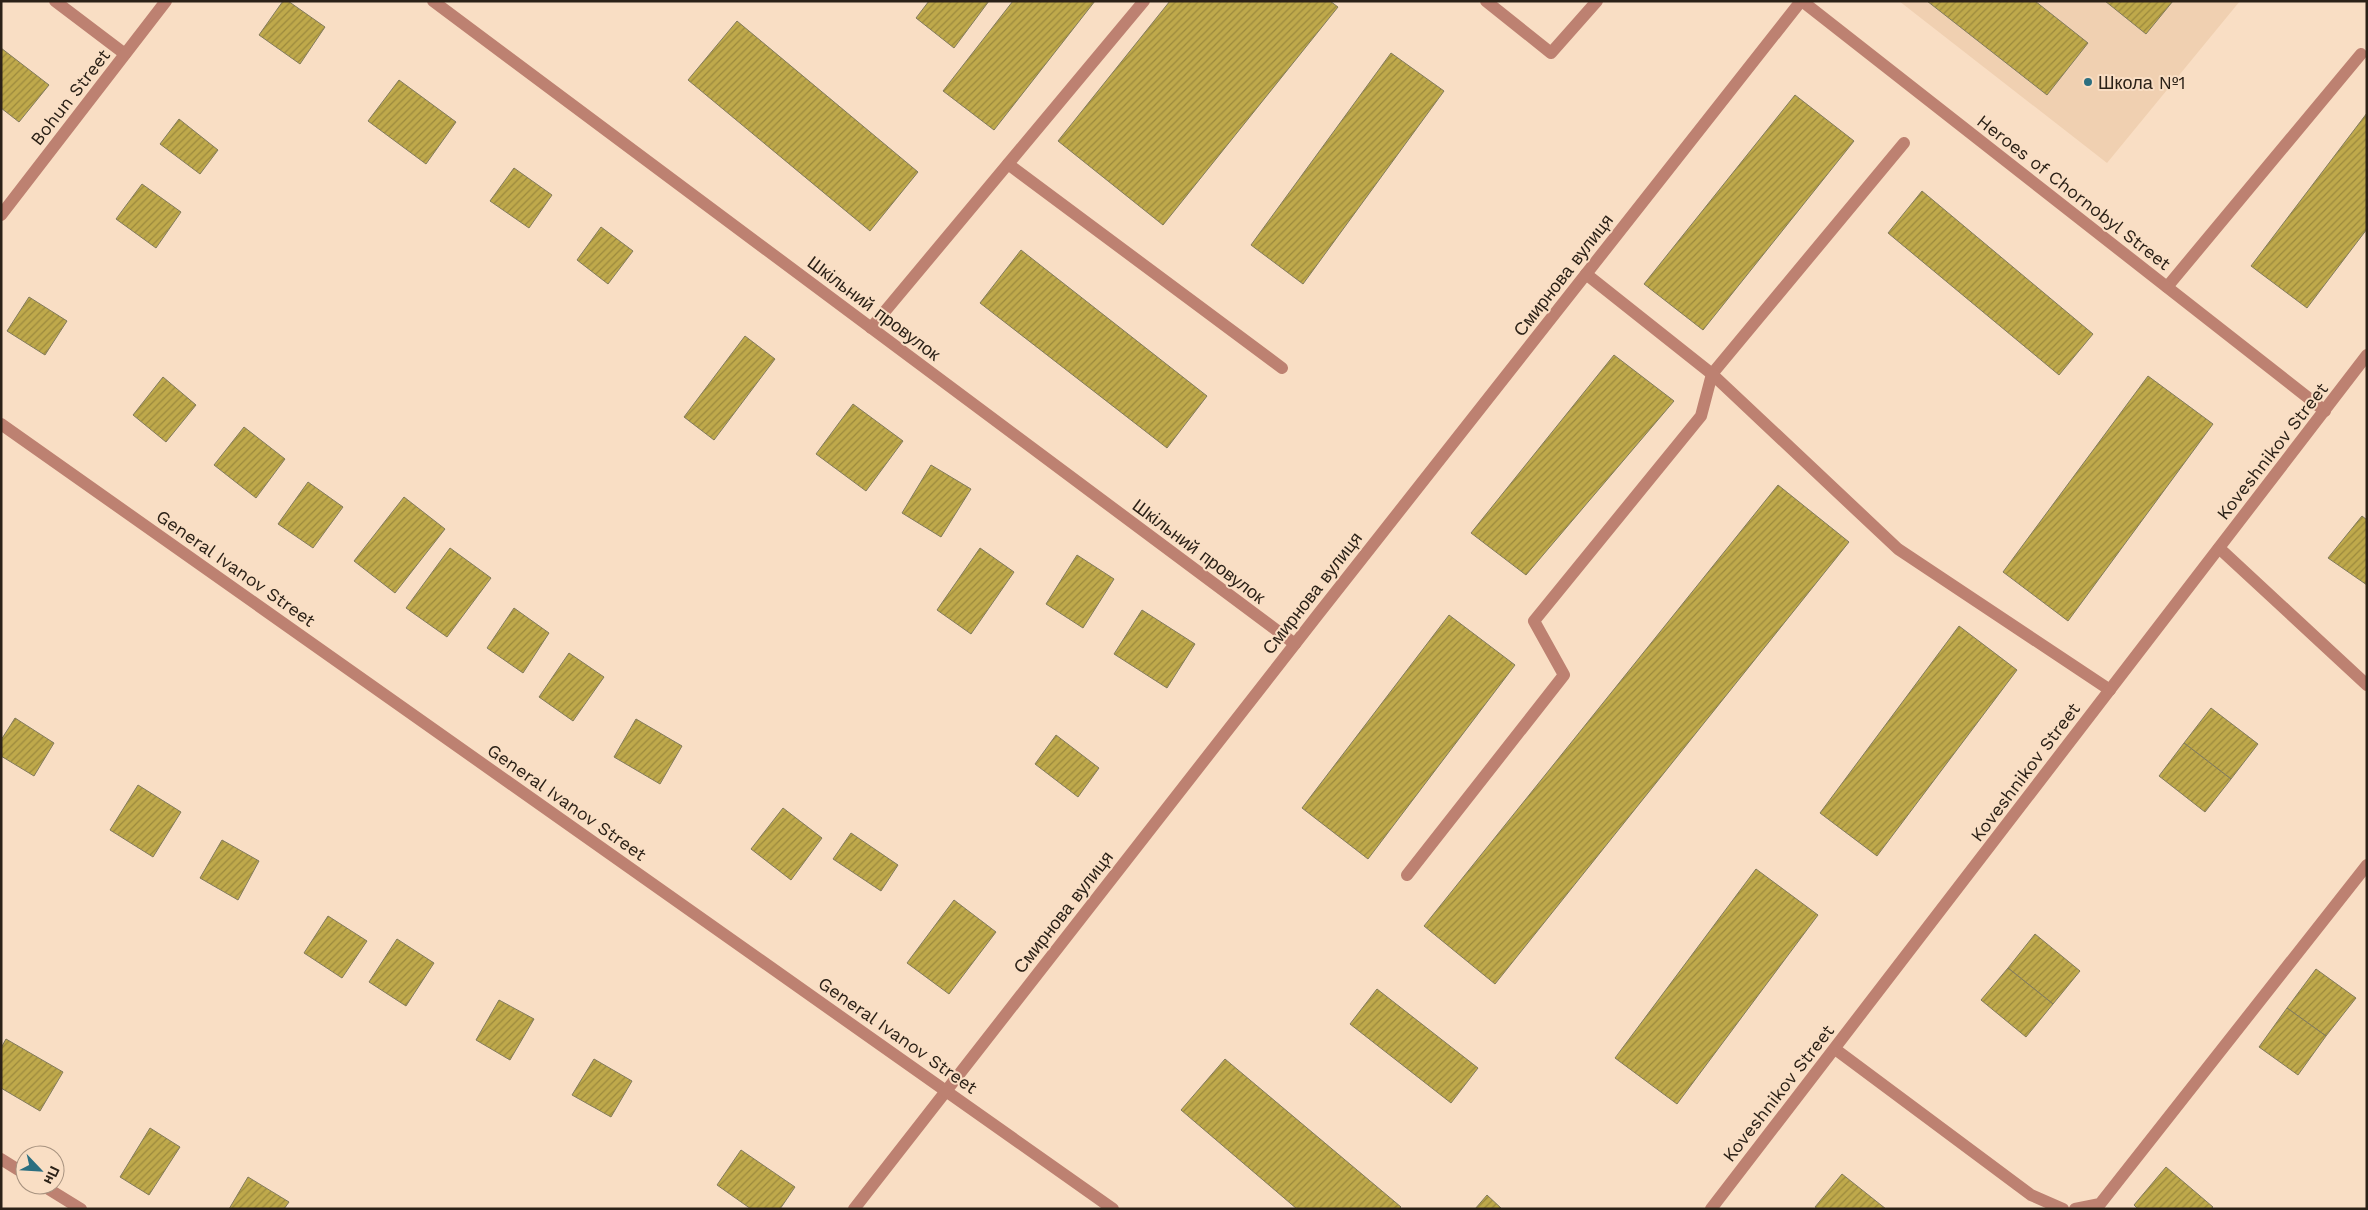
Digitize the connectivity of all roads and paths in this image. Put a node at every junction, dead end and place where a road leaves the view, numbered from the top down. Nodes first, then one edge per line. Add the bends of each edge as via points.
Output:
1 (55, 1) edge
2 (166, 1) edge
3 (433, 1) edge
4 (1144, 1) edge
5 (1486, 1) edge
6 (1597, 1) edge
7 (1802, 1) edge
8 (125, 54) junction
9 (2361, 54) dead end
10 (1904, 143) dead end
11 (1008, 164) junction
12 (1, 215) edge
13 (1586, 274) junction
14 (2166, 287) junction
15 (871, 328) junction
16 (2367, 355) edge
17 (1282, 368) dead end
18 (1712, 374) junction
19 (2324, 411) junction
20 (1, 424) edge
21 (2219, 548) junction
22 (1294, 644) junction
23 (2367, 685) edge
24 (2110, 690) junction
25 (2367, 865) edge
26 (1407, 875) dead end
27 (1835, 1049) junction
28 (947, 1090) junction
29 (1, 1159) edge
30 (15, 1168) edge
31 (58, 1195) edge
32 (81, 1209) edge
33 (854, 1209) edge
34 (1113, 1209) edge
35 (1711, 1209) edge
36 (2063, 1209) edge
37 (2075, 1209) edge

1 - 8 street
2 - 8 street, Bohun Street
3 - 15 street, Шкільний провулок
4 - 11 street
5 - 6 street via 1551,53
7 - 13 street, Смирнова вулиця
7 - 14 street, Heroes of Chornobyl Street
8 - 12 street, Bohun Street
9 - 14 street
10 - 18 street
11 - 15 street
11 - 17 street
13 - 18 street
13 - 22 street, Смирнова вулиця
14 - 19 street, Heroes of Chornobyl Street
15 - 22 street, Шкільний провулок
16 - 19 street, Koveshnikov Street
18 - 24 street via 1898,549
18 - 26 street via 1701,416 1534,621 1564,675
19 - 21 street, Koveshnikov Street
20 - 28 street, General Ivanov Street
21 - 23 street
21 - 24 street, Koveshnikov Street
22 - 28 street, Смирнова вулиця
24 - 27 street, Koveshnikov Street
25 - 37 street via 2100,1204
27 - 35 street, Koveshnikov Street
27 - 36 street via 2032,1195
28 - 33 street, Смирнова вулиця
28 - 34 street, General Ivanov Street
29 - 30 street
31 - 32 street

